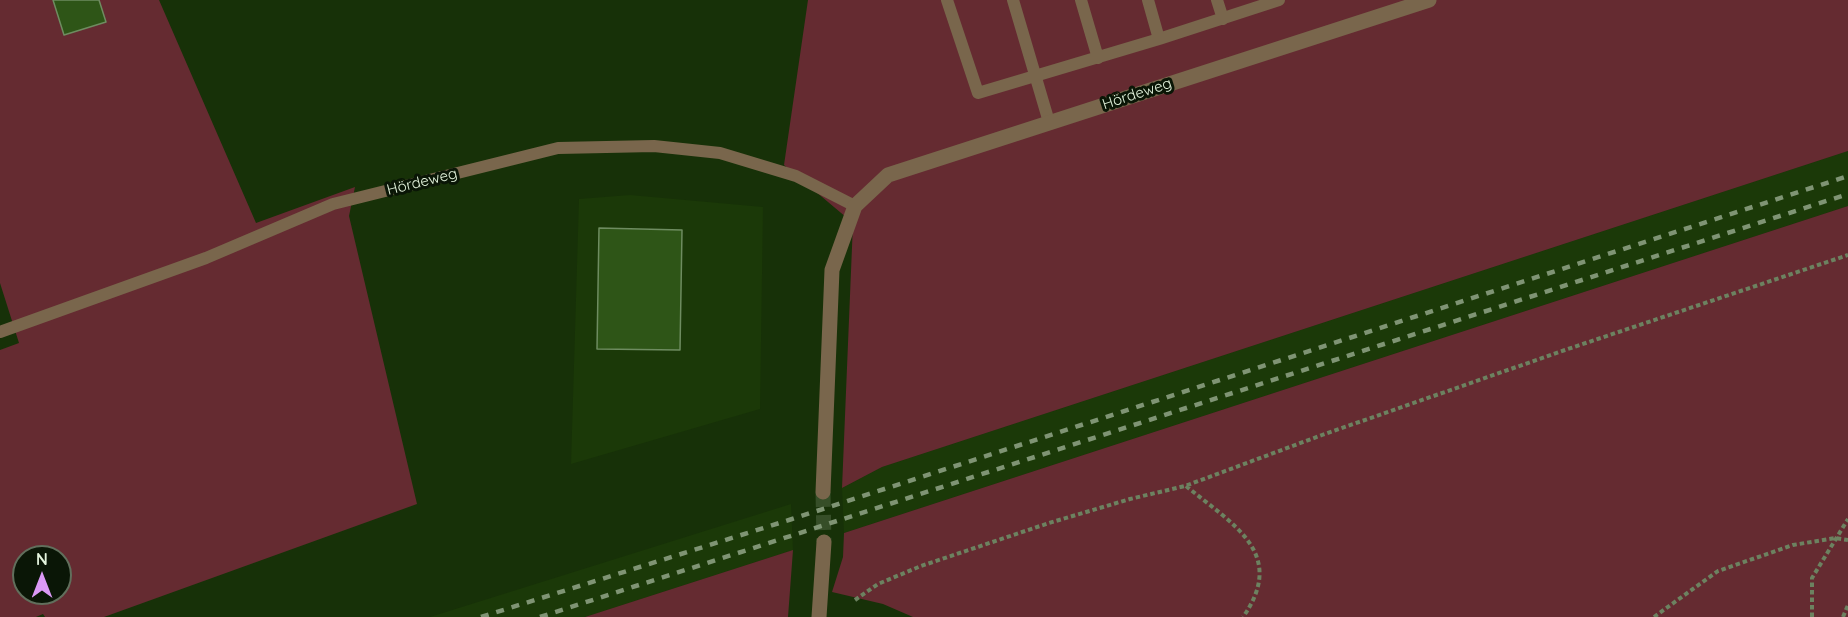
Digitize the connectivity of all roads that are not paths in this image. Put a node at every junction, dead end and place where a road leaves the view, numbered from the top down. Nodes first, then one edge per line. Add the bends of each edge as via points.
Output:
1 (947, 0) edge
2 (1013, 0) edge
3 (1081, 0) edge
4 (1148, 0) edge
5 (1217, 0) edge
6 (1279, 0) edge
7 (1430, 0) edge
8 (1223, 19) junction
9 (1159, 39) junction
10 (1098, 58) junction
11 (1037, 77) junction
12 (1049, 122) junction
13 (855, 206) junction
14 (0, 332) edge
15 (823, 492) tunnel mouth
16 (824, 542) tunnel mouth
17 (819, 617) edge

1 - 11 lane via 978,93
2 - 11 lane
3 - 10 lane
4 - 9 lane
5 - 8 lane
6 - 8 lane
7 - 12 street, Hördeweg
8 - 9 lane
9 - 10 lane
10 - 11 lane
11 - 12 lane
12 - 13 street, Hördeweg via 888,175
13 - 14 lane, Hördeweg via 796,176 720,153 654,146 558,148 333,204 206,258
13 - 15 street, Hördeweg via 832,270
16 - 17 street

